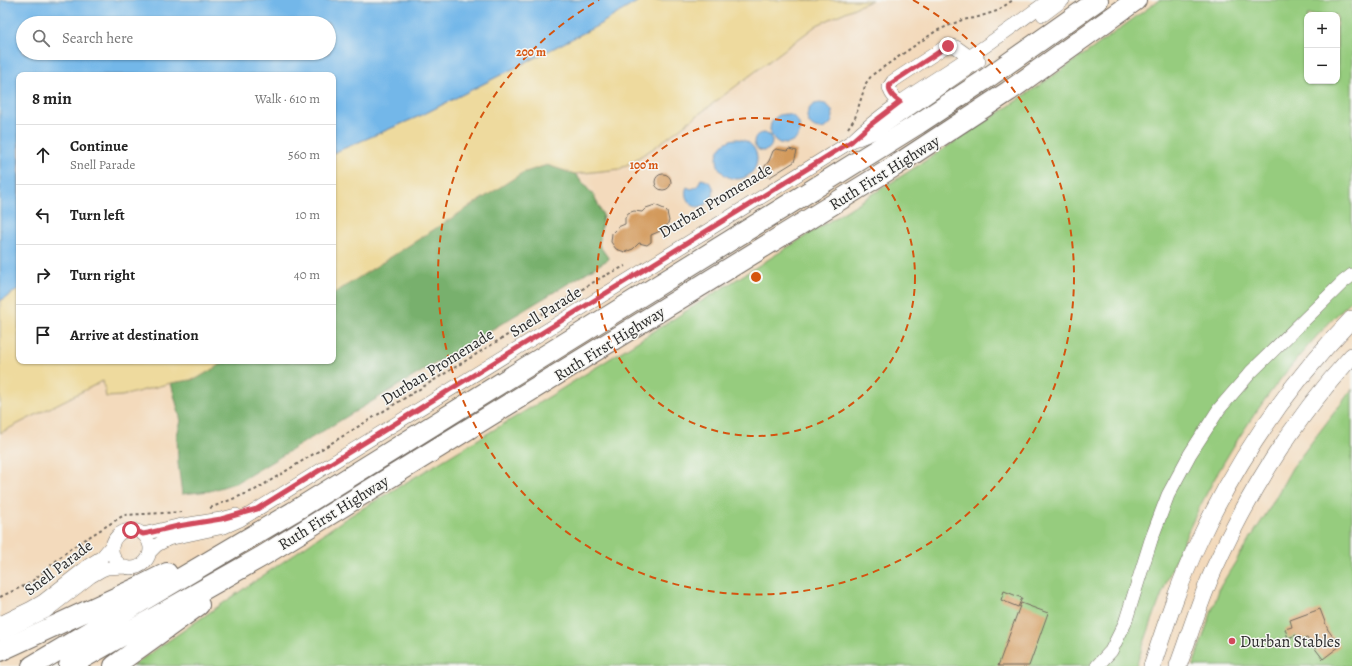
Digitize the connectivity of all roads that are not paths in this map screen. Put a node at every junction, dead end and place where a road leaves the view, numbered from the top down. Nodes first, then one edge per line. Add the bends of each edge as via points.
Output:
1 (1049, 0) edge
2 (1063, 0) edge
3 (1098, 0) edge
4 (1136, 0) edge
5 (970, 57) junction
6 (905, 105) junction
7 (1352, 275) edge
8 (1352, 320) edge
9 (1352, 356) edge
10 (257, 509) junction
11 (293, 512) junction
12 (143, 534) junction
13 (112, 544) junction
14 (150, 552) junction
15 (261, 557) junction
16 (124, 567) junction
17 (0, 623) edge
18 (0, 634) edge
19 (0, 651) edge
20 (32, 666) edge
21 (70, 666) edge
22 (114, 666) edge
23 (1097, 666) edge
24 (1152, 666) edge
25 (1178, 666) edge

1 - 5 street, Snell Parade
2 - 6 street, Snell Parade via 975,64
3 - 11 highway, Ruth First Highway via 918,124
4 - 15 highway, Ruth First Highway via 1016,86 895,166
5 - 6 street, Snell Parade
5 - 6 street via 956,46 944,47 890,84 894,98
6 - 10 street, Snell Parade via 870,125 852,141
7 - 23 street via 1275,348 1219,409 1168,495 1125,623 1111,651
8 - 24 main road via 1293,388 1243,460 1221,498 1174,602
9 - 25 main road via 1312,403 1286,439 1240,516 1213,571
10 - 12 street, Snell Parade via 221,519
10 - 14 street, Snell Parade via 224,527 168,539 156,545
11 - 19 highway via 268,520 141,586
11 - 20 highway, Ruth First Highway
12 - 13 street via 125,531 115,538
12 - 14 street via 150,545
13 - 16 street via 114,558
13 - 17 street, Snell Parade via 102,557 44,601
14 - 16 street via 149,558 138,568
15 - 21 highway, Ruth First Highway
15 - 22 highway
16 - 18 street, Snell Parade via 102,570 45,612

